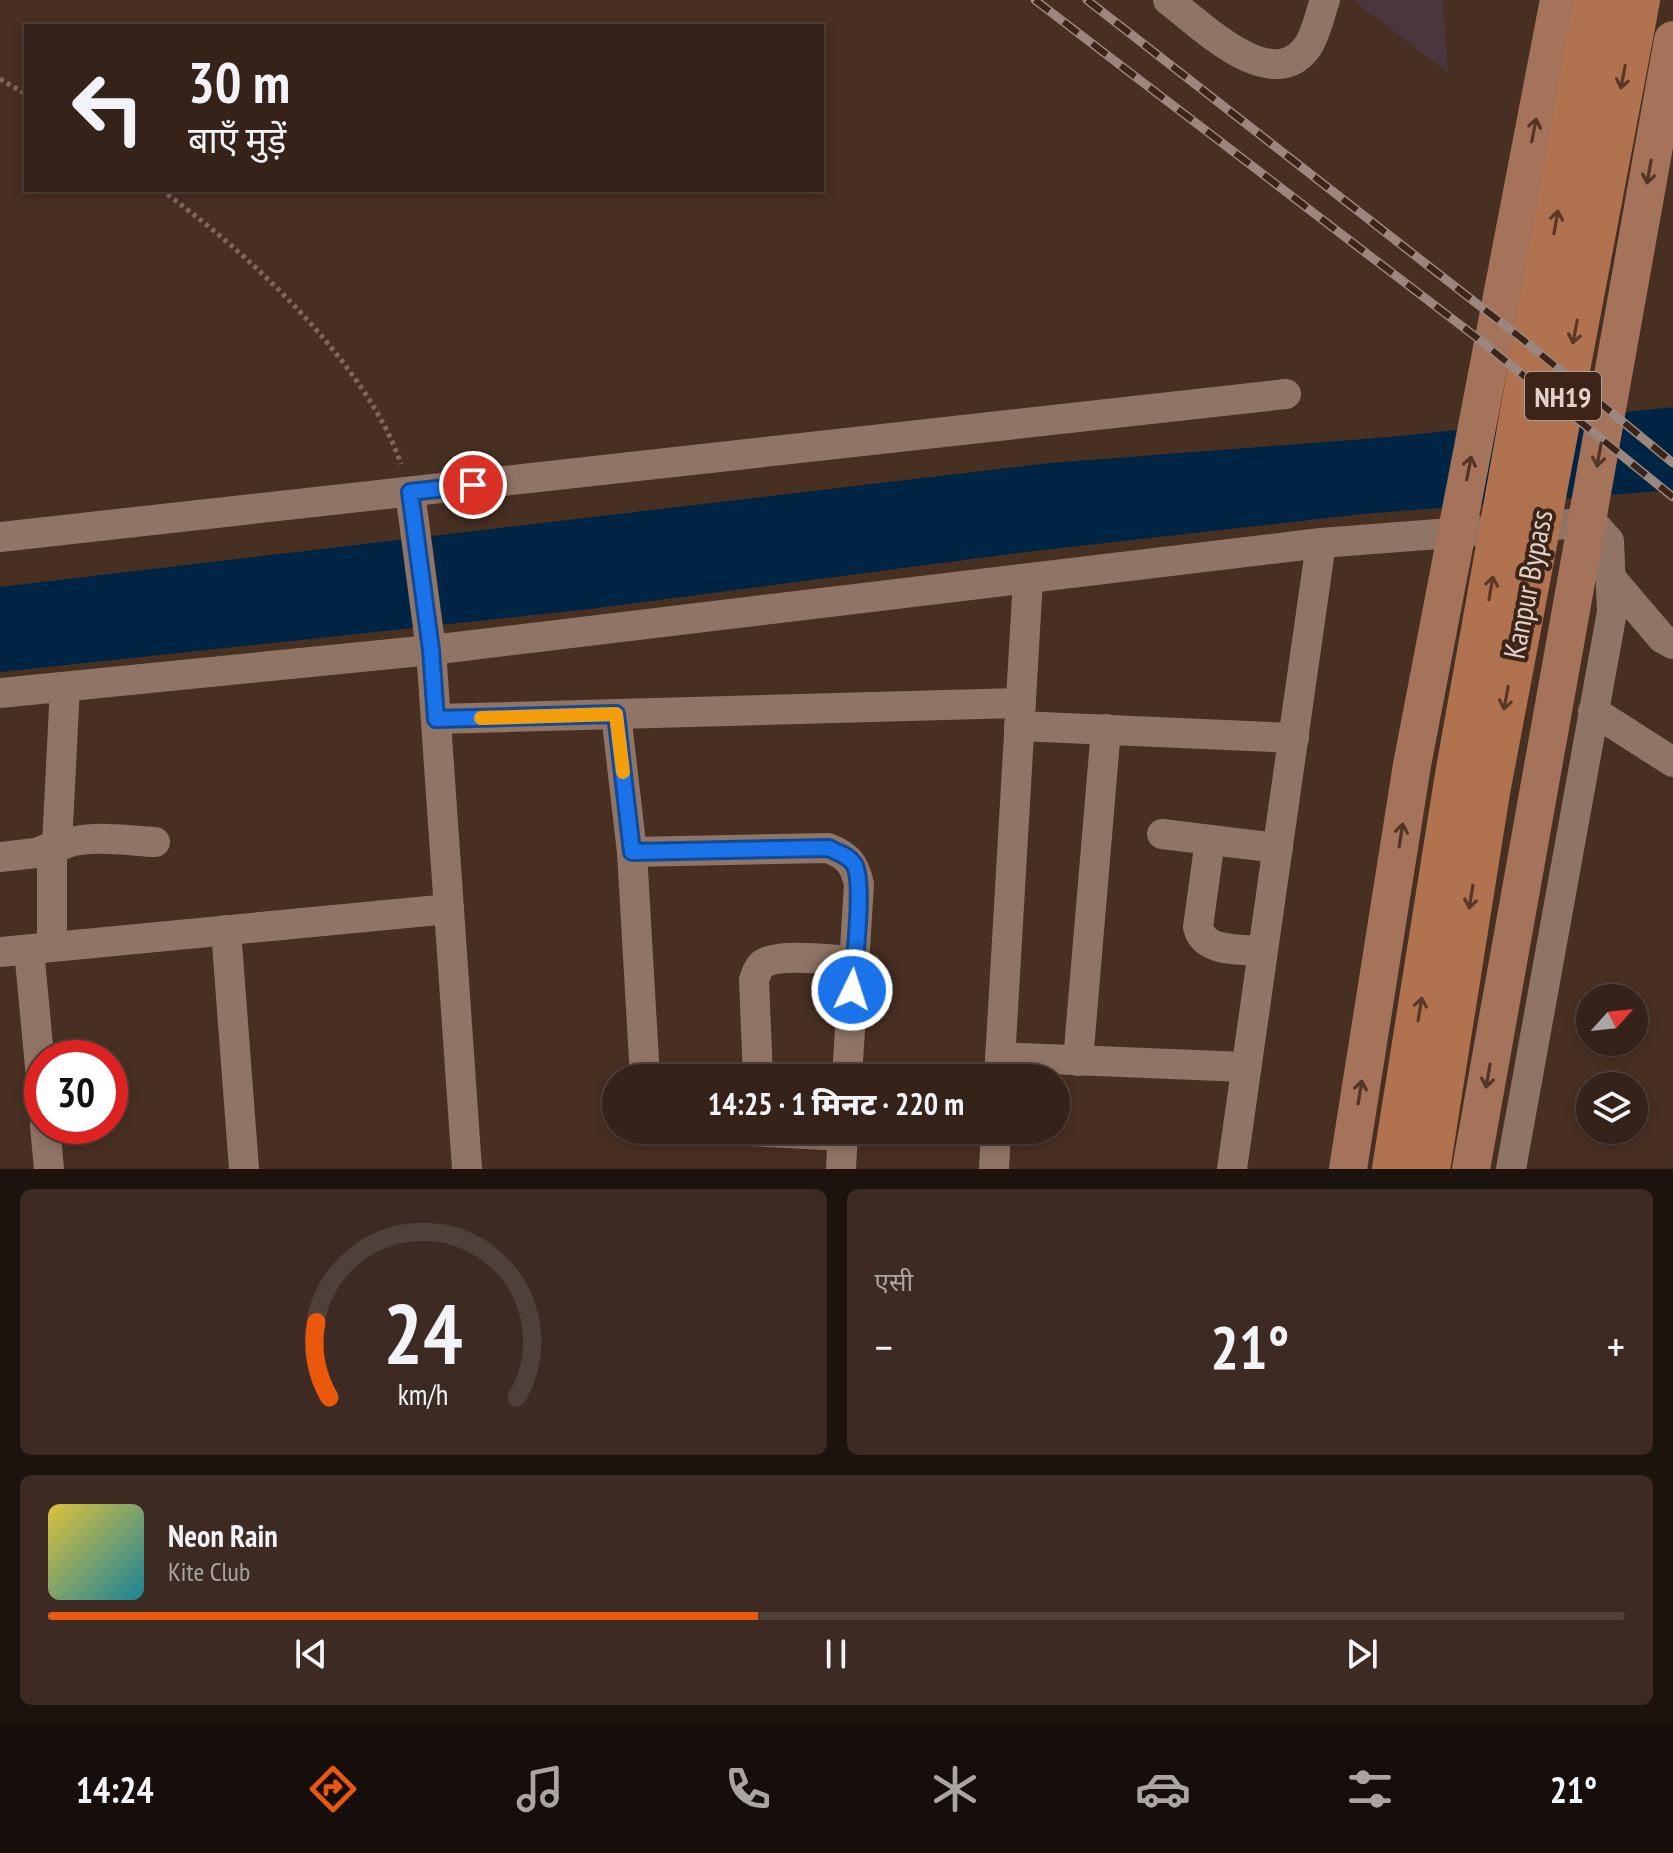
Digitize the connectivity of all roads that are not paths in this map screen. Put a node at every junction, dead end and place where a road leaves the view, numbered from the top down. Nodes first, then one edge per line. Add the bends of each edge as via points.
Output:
1 (1168, 0) edge
2 (1325, 0) edge
3 (1559, 0) edge
4 (1596, 0) edge
5 (1638, 0) edge
6 (1673, 40) edge
7 (1286, 394) dead end
8 (411, 501) junction
9 (0, 537) edge
10 (1321, 543) junction
11 (1610, 577) junction
12 (1028, 579) junction
13 (430, 644) junction
14 (1673, 644) edge
15 (65, 687) junction
16 (0, 693) edge
17 (1593, 711) junction
18 (616, 714) junction
19 (1020, 714) junction
20 (436, 719) junction
21 (1106, 729) junction
22 (1294, 738) junction
23 (1673, 762) edge
24 (1162, 834) dead end
25 (1210, 840) junction
26 (155, 842) dead end
27 (1278, 848) junction
28 (632, 852) junction
29 (0, 857) edge
30 (449, 909) junction
31 (226, 930) junction
32 (27, 950) edge
33 (1262, 951) junction
34 (854, 961) junction
35 (37, 1040) edge
36 (1078, 1061) junction
37 (644, 1064) edge
38 (757, 1064) edge
39 (848, 1064) edge
40 (999, 1064) edge
41 (1044, 1064) edge
42 (1245, 1067) junction
43 (47, 1144) edge
44 (842, 1144) edge
45 (995, 1144) edge
46 (49, 1169) edge
47 (244, 1169) edge
48 (467, 1169) edge
49 (841, 1169) edge
50 (994, 1169) edge
51 (1232, 1169) edge
52 (1348, 1169) edge
53 (1394, 1169) edge
54 (1428, 1169) edge
55 (1471, 1169) edge
56 (1511, 1169) edge

1 - 2 street via 1241,54 1263,65 1281,66 1308,46
52 -> 3 main road via 1415,749
53 -> 4 highway, Kanpur Bypass / NH19 via 1457,775
5 -> 54 highway, Kanpur Bypass / NH19 via 1488,792
6 -> 55 main road
7 - 8 street
8 - 9 street
8 - 13 street
10 - 11 street via 1592,522 1609,541
10 - 12 street
10 - 22 street
11 - 14 street
11 - 17 street via 1612,612
12 - 13 street
12 - 19 street
13 - 15 street
13 - 20 street
15 - 16 street
15 - 29 street via 57,845
17 - 23 street
17 - 56 street
18 - 19 street
18 - 20 street
18 - 28 street
19 - 21 street
19 - 40 street
20 - 30 street
21 - 22 street
21 - 36 street
22 - 27 street
24 - 25 street
25 - 27 street
25 - 33 street via 1200,935 1215,946
26 - 32 street via 74,840 60,845 52,852
27 - 33 street
28 - 34 street via 828,848 844,854 855,865 859,884
28 - 37 street
30 - 31 street
30 - 48 street
31 - 32 street
31 - 47 street
32 - 35 street
33 - 42 street
34 - 38 street via 777,959 758,969
34 - 39 street
36 - 41 street
36 - 42 street
42 - 51 street
43 - 46 street
44 - 49 street
45 - 50 street

